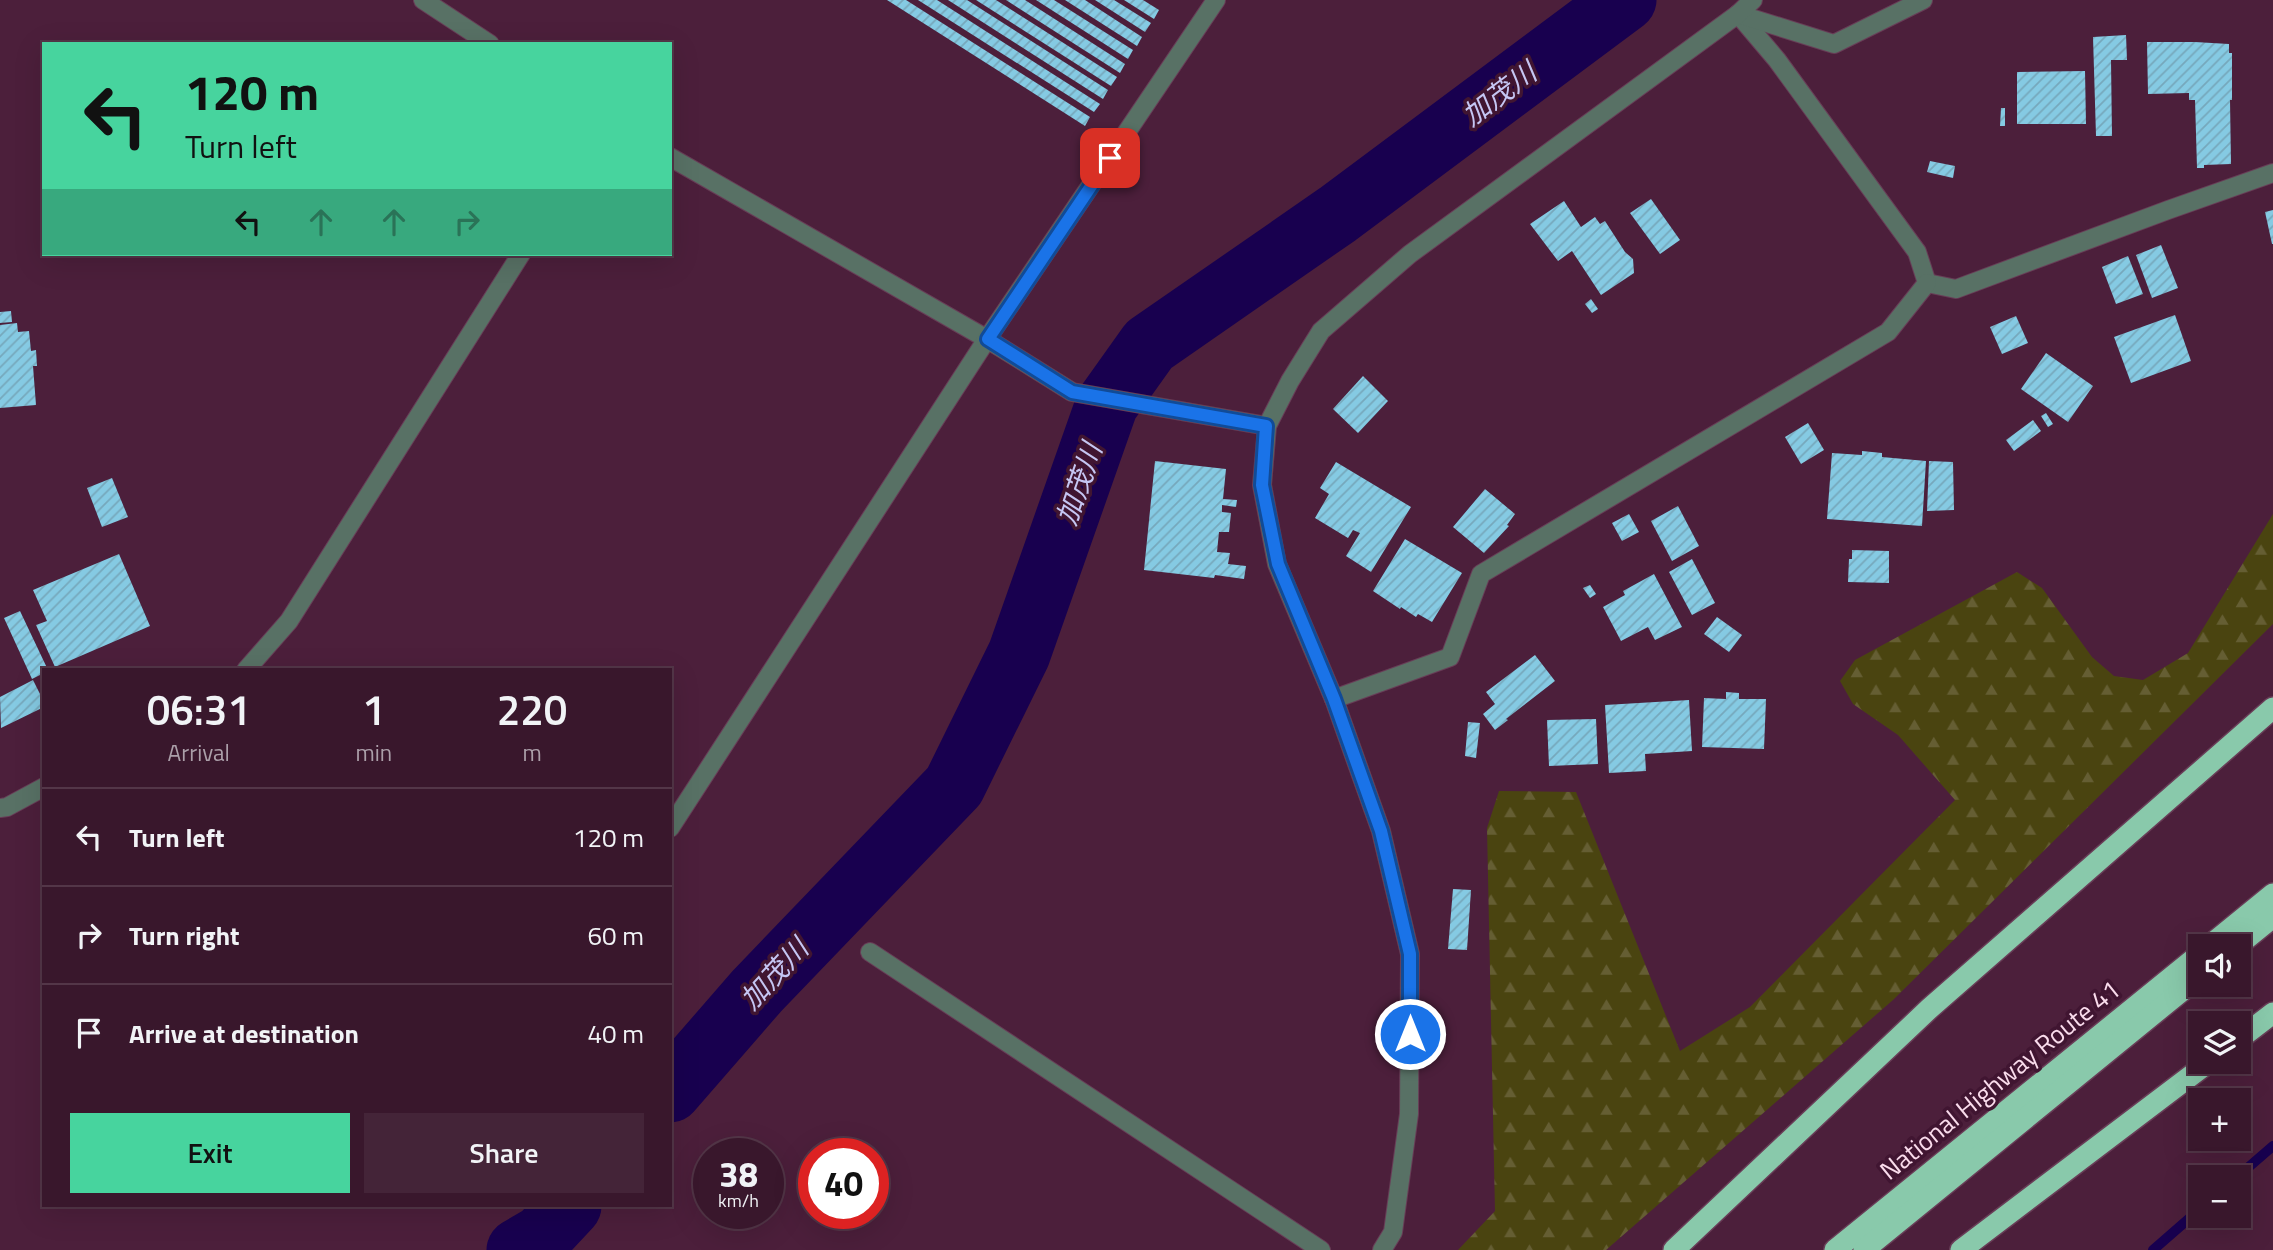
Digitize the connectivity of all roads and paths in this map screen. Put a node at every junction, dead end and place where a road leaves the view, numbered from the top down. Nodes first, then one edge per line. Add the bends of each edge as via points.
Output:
1 (423, 0) edge
2 (1216, 0) edge
3 (1753, 0) edge
4 (1923, 0) edge
5 (1738, 14) junction
6 (486, 42) edge
7 (672, 158) edge
8 (2273, 173) edge
9 (520, 256) edge
10 (1927, 283) junction
11 (988, 339) junction
12 (1266, 426) junction
13 (248, 668) edge
14 (1334, 699) junction
15 (2273, 708) edge
16 (42, 788) edge
17 (0, 808) edge
18 (672, 825) edge
19 (2273, 894) edge
20 (2273, 917) edge
21 (2224, 934) edge
22 (2251, 935) edge
23 (870, 953) dead end
24 (2188, 964) edge
25 (2188, 986) edge
26 (2273, 1013) edge
27 (2251, 1030) edge
28 (2192, 1074) edge
29 (1321, 1250) edge
30 (1382, 1250) edge
31 (1674, 1250) edge
32 (1835, 1250) edge
33 (1864, 1250) edge
34 (1961, 1250) edge

1 - 6 street
2 - 11 street
3 - 5 street
4 - 5 street via 1834,44
5 - 10 street via 1777,60 1917,252
5 - 12 street via 1410,254 1321,331
7 - 11 street
8 - 10 street via 1956,289
9 - 13 street via 289,621
10 - 14 street via 1888,332 1481,574 1450,657
11 - 12 street via 1072,392
11 - 18 street
12 - 14 street via 1262,485 1278,564
14 - 30 street via 1381,831 1410,954 1409,1114 1393,1232
15 - 31 highway via 1930,1008
16 - 17 street
19 - 21 highway
20 - 22 highway
23 - 29 street
24 - 32 highway, National Highway Route 41
25 - 33 highway, National Highway Route 41
26 - 27 highway
28 - 34 highway

